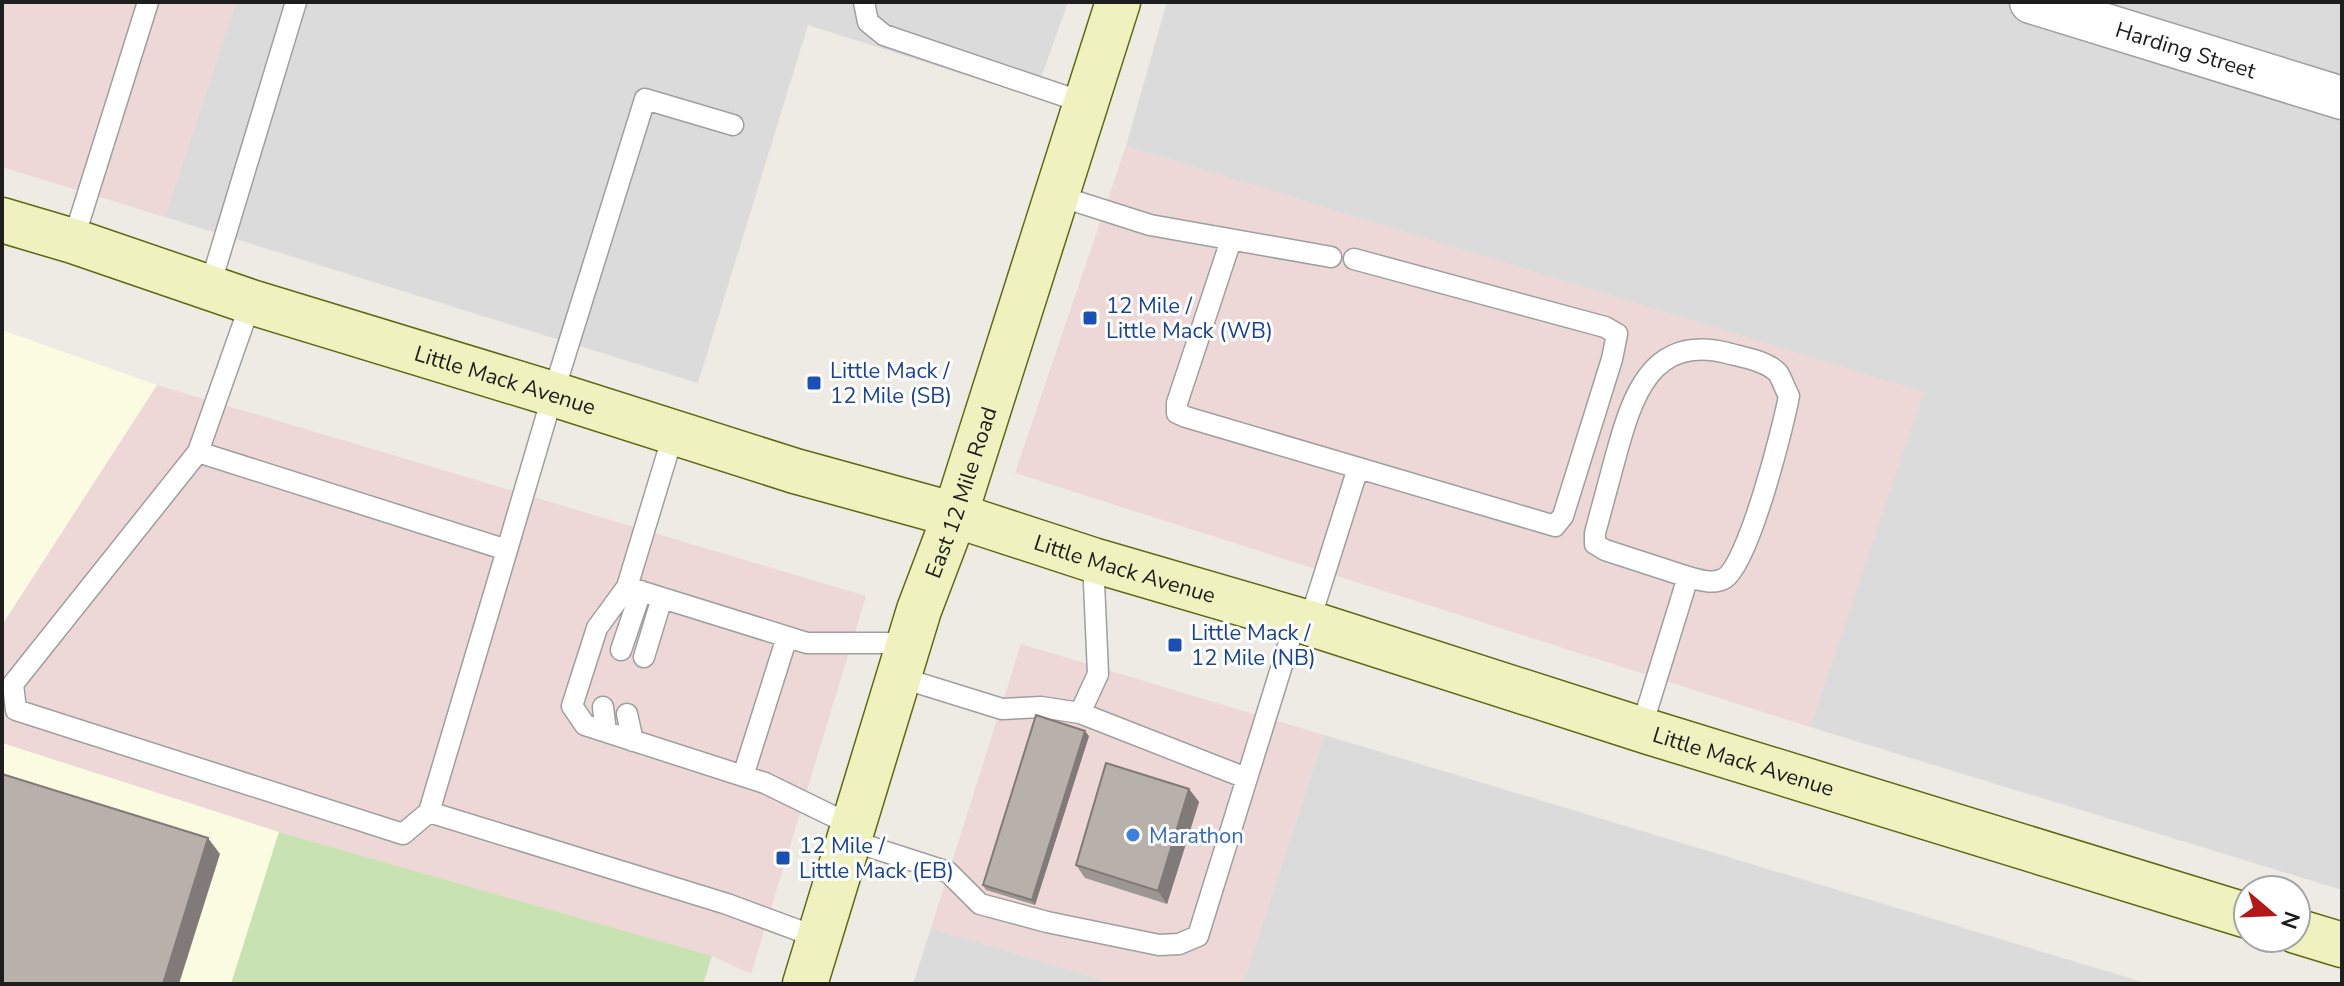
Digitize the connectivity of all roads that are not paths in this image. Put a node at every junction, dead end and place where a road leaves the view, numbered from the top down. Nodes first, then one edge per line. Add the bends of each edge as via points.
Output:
1 (148, 2) edge
2 (296, 2) edge
3 (864, 2) edge
4 (1118, 2) edge
5 (2031, 2) edge
6 (2342, 98) edge
7 (1085, 103) junction
8 (733, 125) dead end
9 (1056, 195) junction
10 (2, 220) edge
11 (1231, 240) junction
12 (73, 241) junction
13 (1331, 257) dead end
14 (1354, 259) dead end
15 (209, 289) junction
16 (251, 302) junction
17 (553, 394) junction
18 (674, 432) junction
19 (198, 452) junction
20 (1358, 468) junction
21 (955, 515) junction
22 (507, 550) junction
23 (1093, 560) junction
24 (1688, 577) junction
25 (634, 589) junction
26 (662, 598) junction
27 (1302, 622) junction
28 (787, 637) junction
29 (621, 650) dead end
30 (644, 657) dead end
31 (904, 660) junction
32 (603, 707) dead end
33 (1080, 713) junction
34 (627, 714) dead end
35 (1641, 729) junction
36 (606, 732) junction
37 (633, 741) junction
38 (743, 776) junction
39 (1246, 778) junction
40 (429, 812) junction
41 (851, 833) junction
42 (2232, 911) edge
43 (2312, 936) edge
44 (819, 938) junction
45 (2342, 945) edge
46 (805, 984) edge

1 - 12 lane
2 - 15 lane
3 - 7 lane via 868,22 884,35
4 - 7 main road, East 12 Mile Road
5 - 6 street, Harding Street
7 - 9 main road, East 12 Mile Road
8 - 17 lane via 645,99
9 - 11 lane via 1150,225
9 - 21 main road, East 12 Mile Road
10 - 12 main road, Little Mack Avenue
11 - 13 lane
11 - 20 lane via 1177,413
12 - 15 main road, Little Mack Avenue
14 - 20 lane via 1617,334 1563,516 1555,526
15 - 16 main road, Little Mack Avenue
16 - 17 main road, Little Mack Avenue
16 - 19 lane
17 - 18 main road, Little Mack Avenue
17 - 22 lane
18 - 21 main road, Little Mack Avenue
18 - 25 lane
19 - 22 lane
19 - 40 lane via 13,684 16,710 403,834
20 - 27 lane
21 - 23 main road, Little Mack Avenue
21 - 31 main road, East 12 Mile Road
22 - 40 lane
23 - 27 main road, Little Mack Avenue
23 - 33 lane via 1098,674
24 - 24 lane via 1713,582 1726,578 1743,553 1789,396 1777,372 1709,348 1666,359 1645,378 1629,410 1595,533 1595,544 1605,550
24 - 35 lane
25 - 26 lane
25 - 29 lane
25 - 36 lane via 597,628 572,706 585,725
26 - 28 lane
26 - 30 lane
27 - 35 main road, Little Mack Avenue
27 - 39 lane
28 - 31 lane
28 - 38 lane
31 - 33 lane via 1002,709
31 - 41 main road, East 12 Mile Road
32 - 36 lane
33 - 39 lane
34 - 37 lane
35 - 42 main road, Little Mack Avenue
36 - 37 lane
37 - 38 lane
38 - 41 lane via 765,783
39 - 41 lane via 1198,936 1179,944 1159,945 980,904 948,872
40 - 44 lane via 727,904
41 - 44 main road, East 12 Mile Road
43 - 45 main road
44 - 46 main road, East 12 Mile Road

